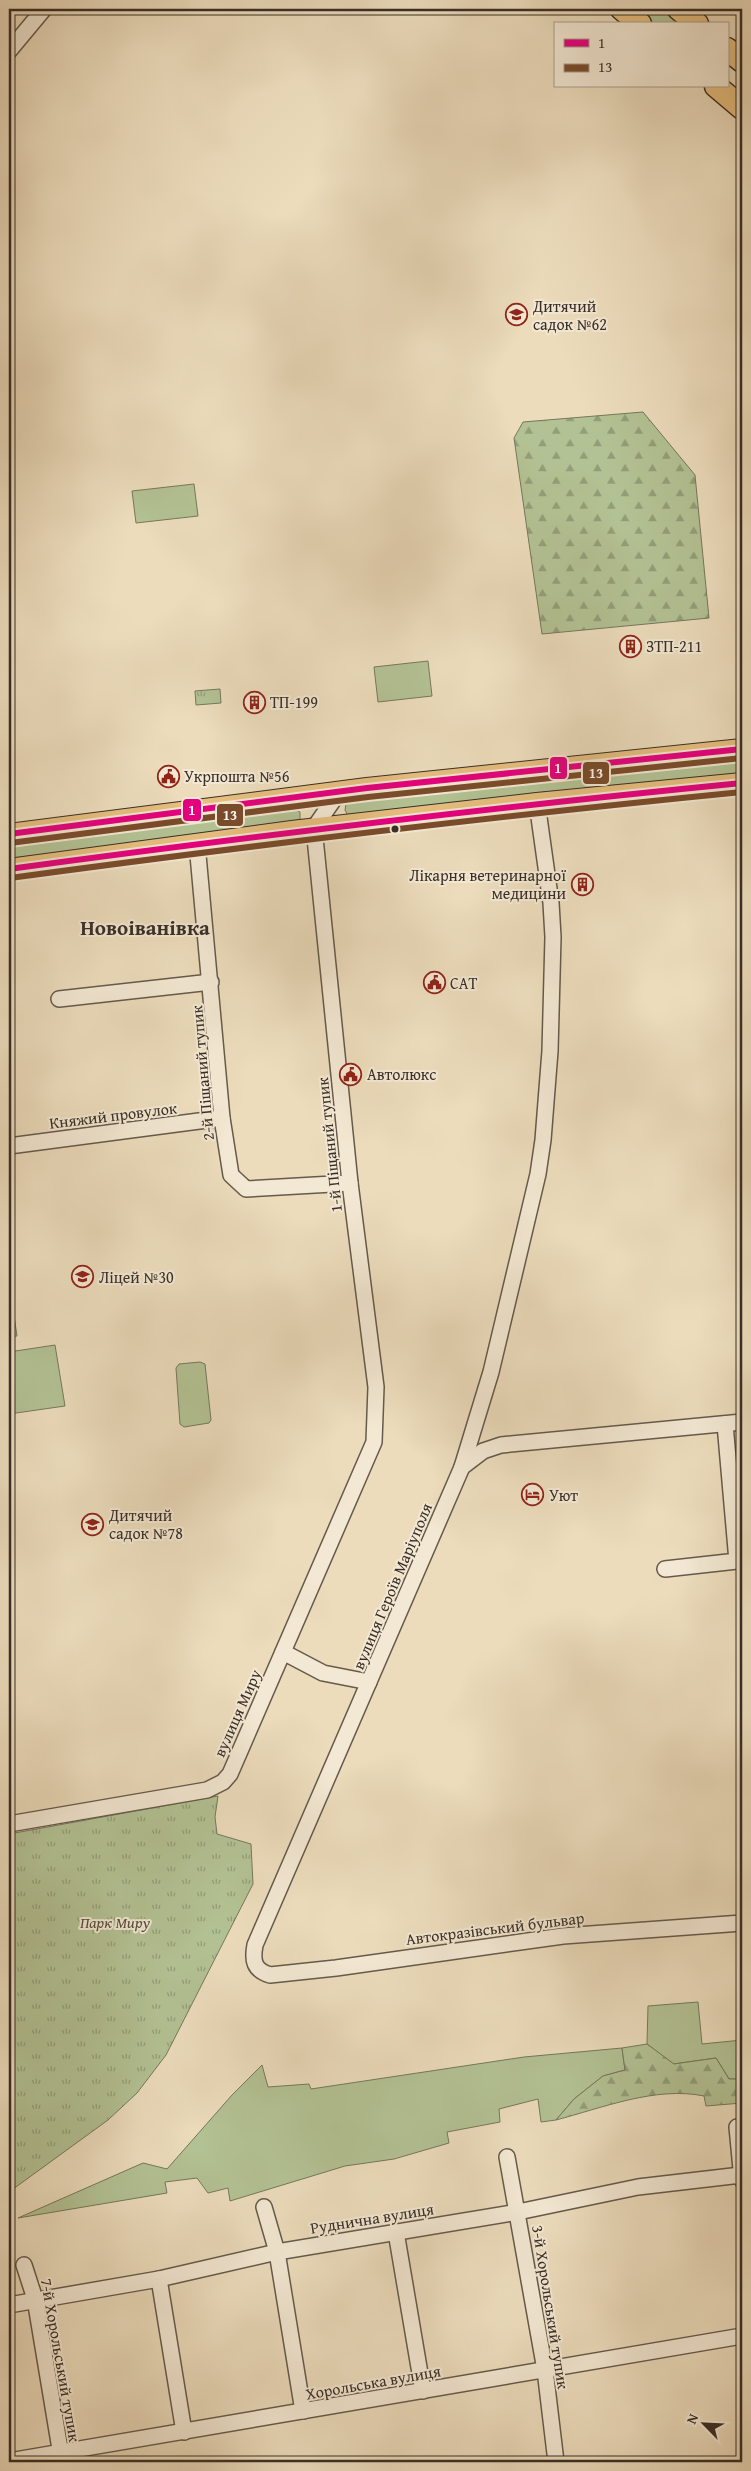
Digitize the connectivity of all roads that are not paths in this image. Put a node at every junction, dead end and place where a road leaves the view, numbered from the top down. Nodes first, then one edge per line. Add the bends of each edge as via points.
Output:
1 (44, 9) edge
2 (622, 9) edge
3 (680, 9) edge
4 (638, 22) edge
5 (695, 22) edge
6 (9, 51) edge
7 (718, 88) edge
8 (742, 108) edge
9 (742, 750) edge
10 (742, 783) edge
11 (339, 792) junction
12 (310, 796) junction
13 (538, 803) junction
14 (343, 825) junction
15 (314, 828) junction
16 (9, 834) edge
17 (197, 844) junction
18 (9, 869) edge
19 (211, 982) junction
20 (59, 999) dead end
21 (222, 1118) junction
22 (9, 1146) edge
23 (350, 1184) junction
24 (742, 1422) edge
25 (725, 1424) junction
26 (369, 1456) joint
27 (462, 1467) junction
28 (665, 1569) dead end
29 (283, 1652) junction
30 (369, 1682) junction
31 (9, 1824) edge
32 (742, 1923) edge
33 (256, 1968) joint
34 (737, 2127) dead end
35 (507, 2157) dead end
36 (742, 2177) edge
37 (264, 2207) dead end
38 (518, 2212) junction
39 (396, 2232) junction
40 (277, 2252) junction
41 (24, 2265) dead end
42 (159, 2278) junction
43 (35, 2299) junction
44 (9, 2305) edge
45 (742, 2336) edge
46 (545, 2370) junction
47 (423, 2391) junction
48 (303, 2412) junction
49 (184, 2432) junction
50 (61, 2458) edge
51 (9, 2461) edge
52 (556, 2462) edge

1 - 6 street
2 - 4 highway
3 - 5 highway
7 - 8 highway
9 - 11 main road
10 - 13 main road
11 - 12 main road
11 - 14 main road
11 - 15 street
12 - 15 main road
12 - 16 main road
13 - 14 main road
13 - 27 street via 553,937 550,1051 543,1140 538,1174 491,1372
14 - 15 main road
15 - 17 main road
15 - 23 street, 1-й Піщаний тупик
17 - 18 main road
17 - 19 street, 2-й Піщаний тупик
19 - 20 street
19 - 21 street, 2-й Піщаний тупик
21 - 22 street, Княжий провулок
21 - 23 street, 2-й Піщаний тупик via 231,1175 246,1189
23 - 26 street, 1-й Піщаний тупик via 376,1387 376,1428
24 - 25 street, вулиця Героїв Маріуполя
25 - 27 street, вулиця Героїв Маріуполя via 501,1445 483,1451
25 - 28 street via 737,1561
26 - 29 street, вулиця Миру
27 - 30 street, вулиця Героїв Маріуполя
29 - 30 street via 323,1673
29 - 31 street, вулиця Миру via 230,1774 223,1782 207,1790
30 - 33 street, вулиця Героїв Маріуполя via 255,1945
32 - 33 street, Автокразівський бульвар via 563,1936 297,1973 270,1975
34 - 36 street
35 - 38 street, 3-й Хорольський тупик
36 - 38 street, Руднична вулиця via 638,2187
37 - 40 street
38 - 39 street, Руднична вулиця
38 - 46 street, 3-й Хорольський тупик
39 - 40 street, Руднична вулиця
39 - 47 street
40 - 42 street, Руднична вулиця
40 - 48 street
41 - 43 street, 7-й Хорольський тупик
42 - 43 street, Руднична вулиця
42 - 49 street
43 - 44 street, Руднична вулиця
43 - 50 street, 7-й Хорольський тупик
45 - 46 street, Хорольська вулиця
46 - 47 street, Хорольська вулиця
46 - 52 street, 3-й Хорольський тупик
47 - 48 street, Хорольська вулиця
48 - 49 street, Хорольська вулиця
49 - 50 street, Хорольська вулиця
50 - 51 street, Хорольська вулиця

